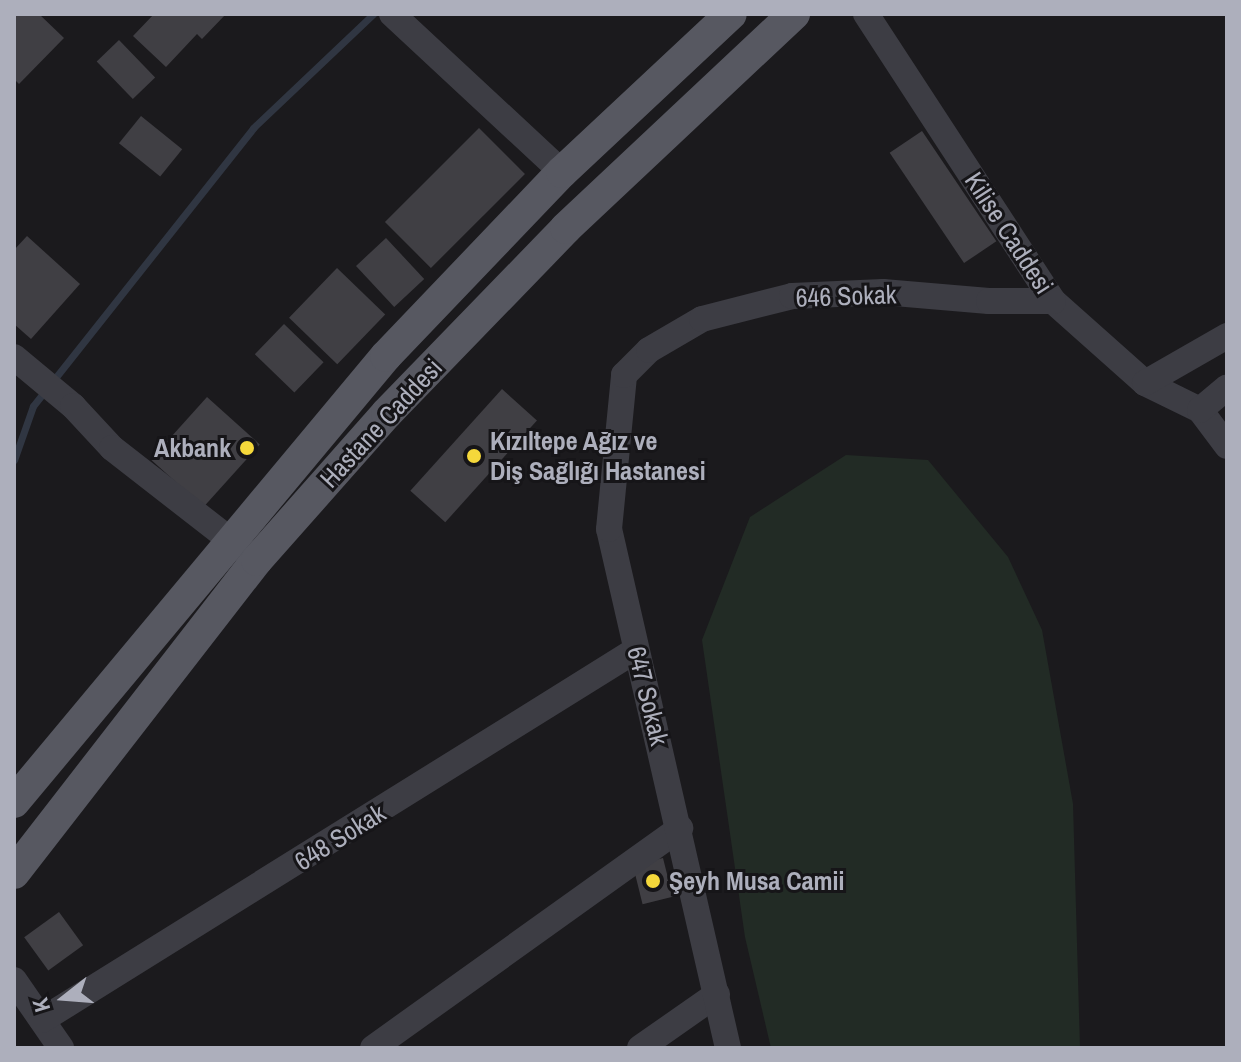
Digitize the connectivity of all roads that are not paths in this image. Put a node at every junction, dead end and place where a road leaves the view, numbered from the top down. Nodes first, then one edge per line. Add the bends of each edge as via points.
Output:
1 (731, 14) edge
2 (794, 14) edge
3 (866, 14) edge
4 (402, 22) edge
5 (562, 172) junction
6 (1053, 301) junction
7 (1227, 336) edge
8 (649, 350) joint
9 (14, 357) edge
10 (1145, 383) junction
11 (1227, 387) edge
12 (360, 389) junction
13 (1200, 410) junction
14 (387, 413) junction
15 (1227, 446) edge
16 (230, 540) junction
17 (257, 560) junction
18 (636, 650) junction
19 (14, 802) edge
20 (680, 828) junction
21 (14, 873) edge
22 (14, 980) edge
23 (717, 994) junction
24 (42, 1020) junction
25 (61, 1048) edge
26 (373, 1048) edge
27 (640, 1048) edge
28 (728, 1048) edge

1 - 5 main road, Hastane Caddesi
2 - 14 main road, Hastane Caddesi via 566,228
3 - 6 street, Kilise Caddesi
4 - 5 street
5 - 12 main road, Hastane Caddesi
6 - 8 street, 646 Sokak via 883,292 792,296 702,319
6 - 10 street, Kilise Caddesi
7 - 10 street
8 - 18 street, 647 Sokak via 624,375 609,529
9 - 16 street via 73,406 112,448
10 - 13 street, Kilise Caddesi
11 - 13 street
12 - 14 main road
12 - 16 main road, Hastane Caddesi
13 - 15 street, Kilise Caddesi
14 - 17 main road, Hastane Caddesi
16 - 17 street
16 - 19 main road, Hastane Caddesi
17 - 21 main road, Hastane Caddesi
18 - 20 street, 647 Sokak
18 - 24 street, 648 Sokak
20 - 23 street, 647 Sokak
20 - 26 street
22 - 24 street
23 - 27 street
23 - 28 street, 647 Sokak
24 - 25 street

